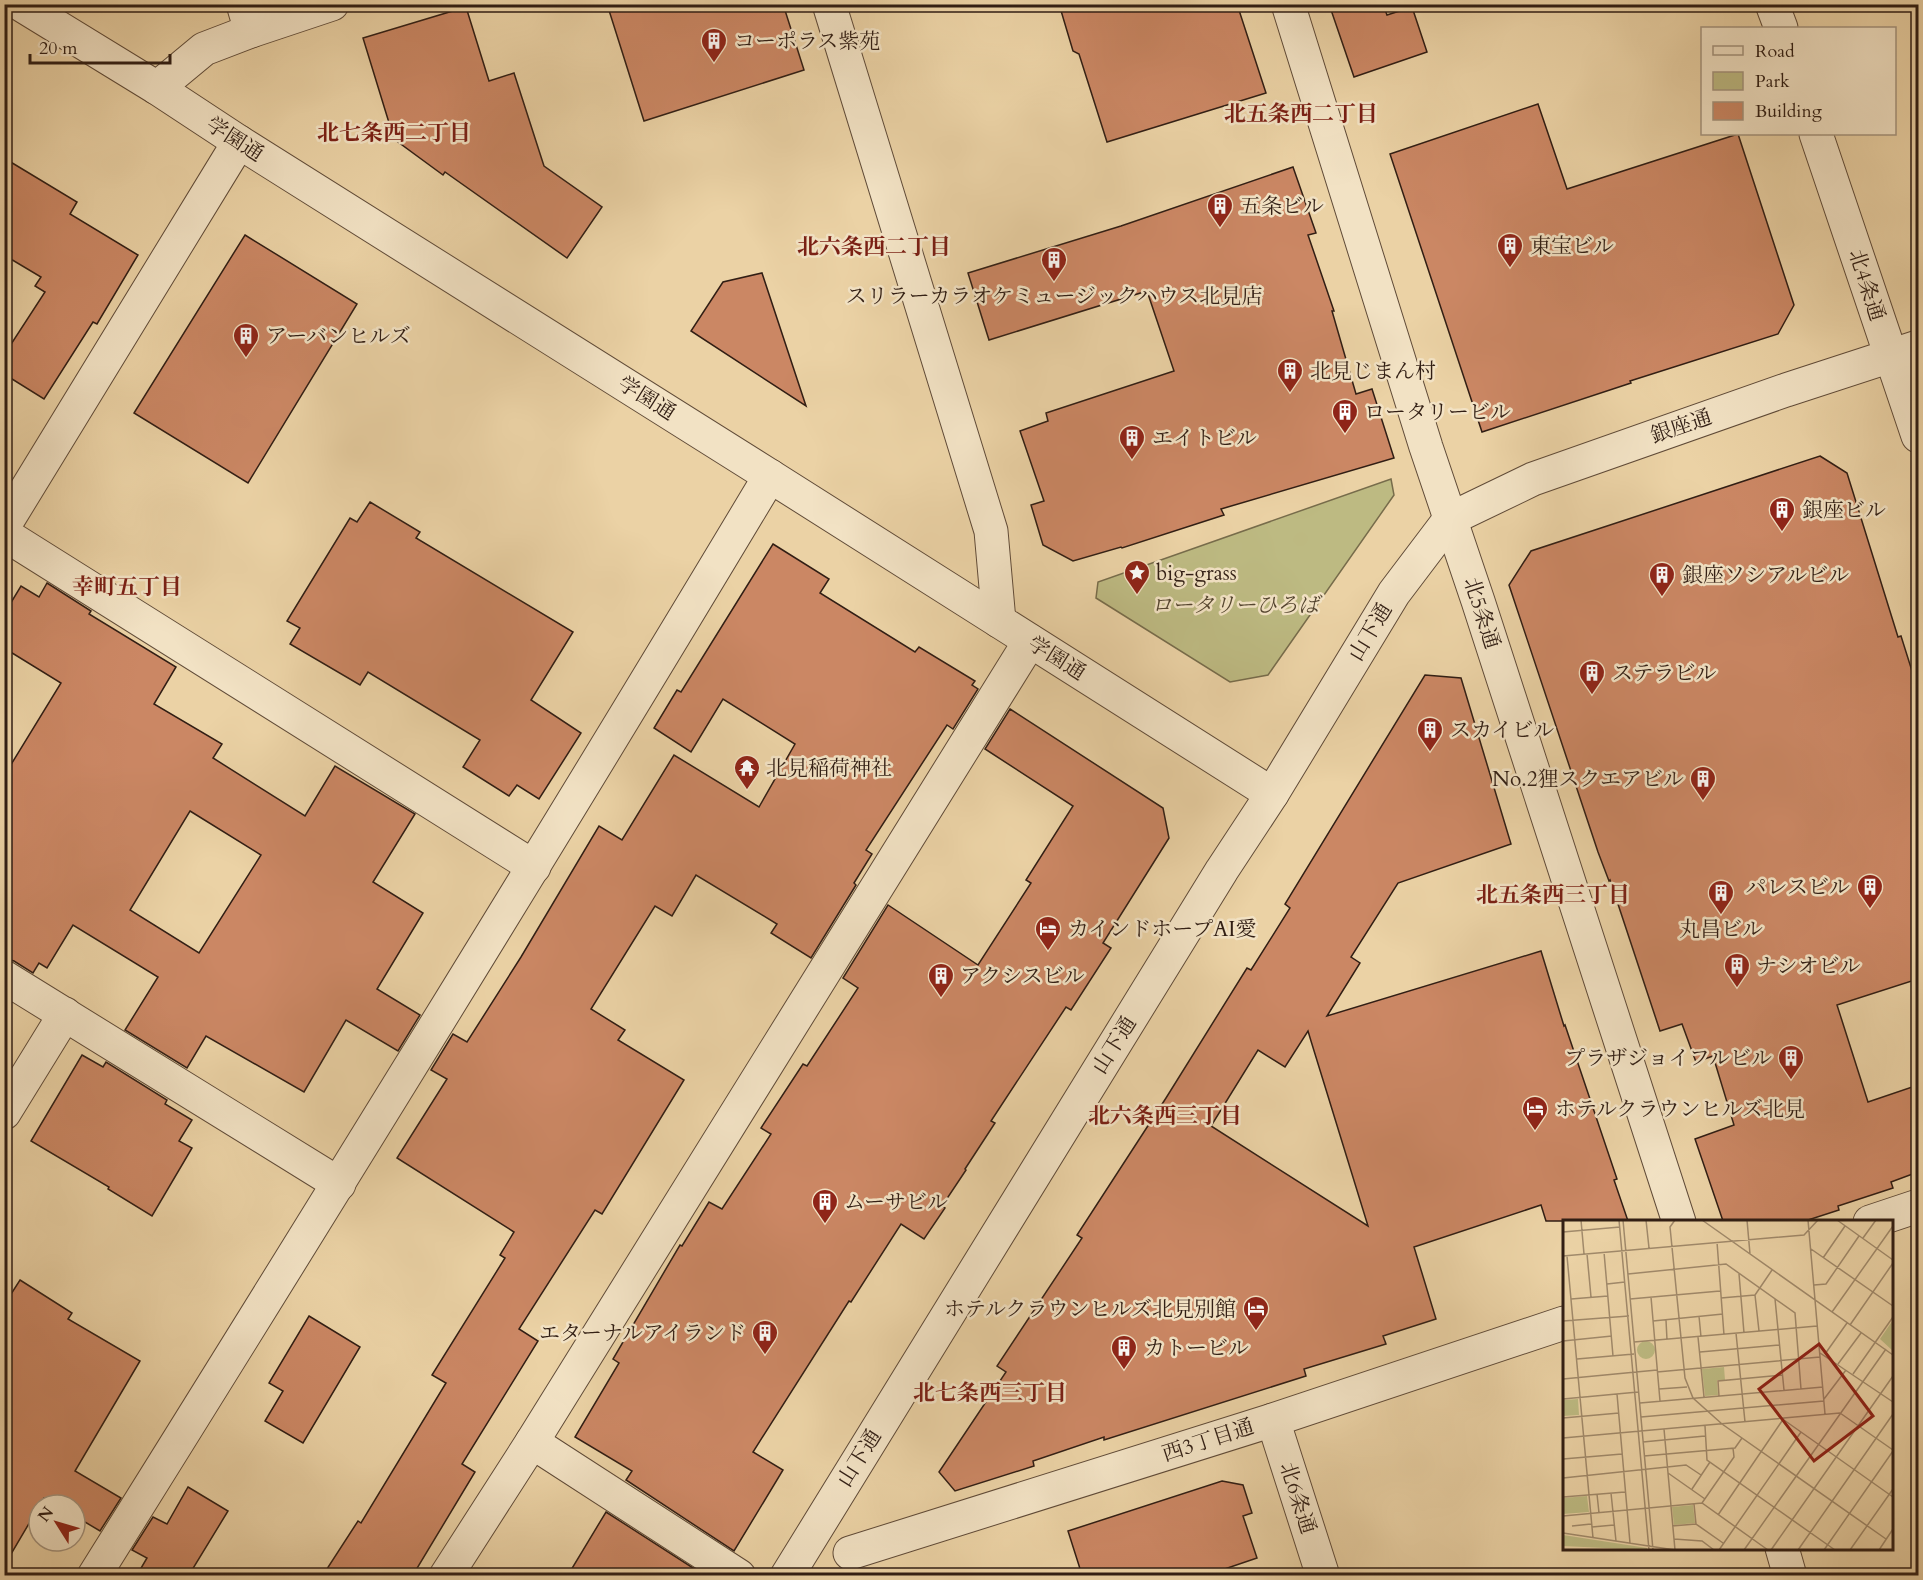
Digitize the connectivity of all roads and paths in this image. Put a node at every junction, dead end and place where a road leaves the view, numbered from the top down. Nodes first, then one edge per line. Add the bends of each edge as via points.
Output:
1 (20, 4) edge
2 (332, 4) edge
3 (829, 4) edge
4 (1288, 4) edge
5 (1772, 4) edge
6 (247, 18) edge
7 (1780, 27) edge
8 (157, 88) junction
9 (1816, 135) edge
10 (239, 142) junction
11 (1905, 352) edge
12 (1918, 436) edge
13 (770, 476) junction
14 (1450, 519) junction
15 (4, 526) edge
16 (4, 534) edge
17 (999, 621) junction
18 (1030, 641) junction
19 (1272, 794) junction
20 (534, 867) junction
21 (4, 977) edge
22 (65, 1014) junction
23 (4, 1113) edge
24 (339, 1184) junction
25 (1918, 1206) edge
26 (1679, 1220) edge
27 (1873, 1220) edge
28 (1563, 1323) edge
29 (1273, 1420) junction
30 (532, 1442) junction
31 (814, 1531) junction
32 (1783, 1550) edge
33 (854, 1564) edge
34 (94, 1575) edge
35 (446, 1575) edge
36 (739, 1575) edge
37 (787, 1575) edge
38 (1323, 1575) edge
39 (1790, 1575) edge

1 - 8 street, 学園通
2 - 6 street
3 - 17 street via 991,531
4 - 14 street, 北5条通
5 - 7 street
6 - 8 street
8 - 10 street, 学園通
9 - 11 street, 北4条通
10 - 13 street, 学園通
10 - 15 street
11 - 12 street, 北4条通
11 - 14 street, 銀座通 via 1533,479
13 - 17 street, 学園通
13 - 20 street
14 - 19 street, 山下通 via 1394,593
14 - 26 street, 北5条通
16 - 20 street
17 - 18 street, 学園通
18 - 19 street, 学園通
18 - 30 street
19 - 31 street, 山下通
20 - 24 street
21 - 22 street
22 - 23 street
22 - 24 street
24 - 34 street
25 - 27 street
28 - 29 street, 西3丁目通
29 - 33 street, 西3丁目通
29 - 38 street, 北6条通
30 - 35 street
30 - 36 street
31 - 33 street
31 - 37 street, 山下通
32 - 39 street

